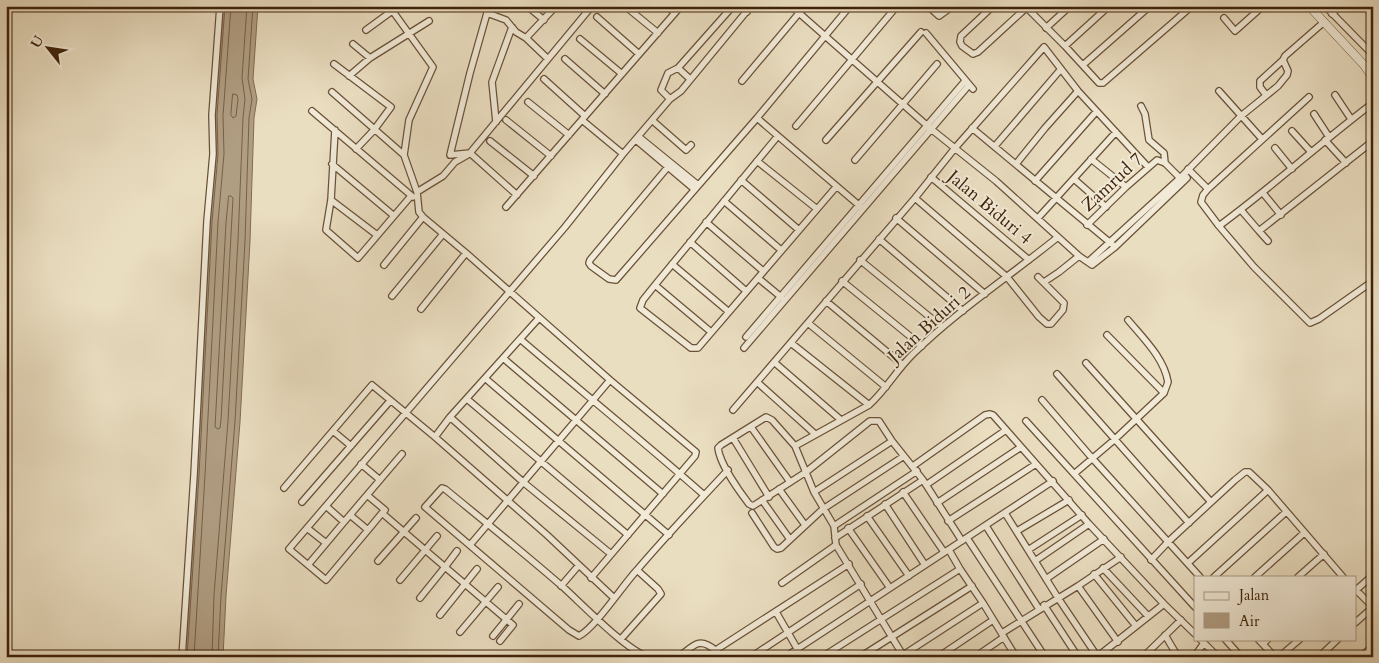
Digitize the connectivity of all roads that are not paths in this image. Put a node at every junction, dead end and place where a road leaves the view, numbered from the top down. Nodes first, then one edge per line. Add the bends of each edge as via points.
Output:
1 (220, 6) edge
2 (487, 6) edge
3 (527, 6) edge
4 (556, 6) edge
5 (592, 6) edge
6 (625, 6) edge
7 (667, 6) edge
8 (680, 6) edge
9 (733, 6) edge
10 (740, 6) edge
11 (791, 6) edge
12 (805, 6) edge
13 (850, 6) edge
14 (897, 6) edge
15 (928, 6) edge
16 (952, 6) edge
17 (993, 6) edge
18 (1070, 6) edge
19 (1109, 6) edge
20 (1150, 6) edge
21 (1192, 6) edge
22 (1263, 6) edge
23 (1309, 6) edge
24 (1340, 6) edge
25 (391, 8) edge
26 (1028, 8) edge
27 (749, 9) edge
28 (1329, 9) edge
29 (486, 13) junction
30 (675, 13) junction
31 (799, 14) junction
32 (597, 17) dead end
33 (1224, 18) dead end
34 (544, 20) junction
35 (1322, 20) junction
36 (429, 21) dead end
37 (512, 27) junction
38 (1046, 28) junction
39 (366, 30) dead end
40 (658, 33) junction
41 (410, 34) junction
42 (824, 35) junction
43 (526, 38) junction
44 (580, 39) dead end
45 (353, 44) dead end
46 (1066, 46) junction
47 (639, 54) junction
48 (1373, 55) edge
49 (370, 58) junction
50 (548, 59) junction
51 (564, 59) dead end
52 (852, 59) junction
53 (1373, 59) edge
54 (1283, 60) junction
55 (334, 64) dead end
56 (937, 64) dead end
57 (1084, 64) junction
58 (1364, 65) junction
59 (678, 68) junction
60 (1062, 69) junction
61 (622, 74) junction
62 (349, 76) junction
63 (1373, 78) edge
64 (544, 79) dead end
65 (690, 79) junction
66 (742, 80) dead end
67 (879, 82) junction
68 (1078, 91) junction
69 (1219, 91) dead end
70 (332, 92) dead end
71 (605, 94) junction
72 (1266, 95) junction
73 (1335, 95) dead end
74 (1309, 97) dead end
75 (670, 99) junction
76 (528, 102) dead end
77 (1373, 103) edge
78 (903, 104) junction
79 (1141, 106) dead end
80 (312, 111) dead end
81 (1096, 112) junction
82 (1314, 114) dead end
83 (1241, 116) junction
84 (584, 118) junction
85 (756, 118) junction
86 (1351, 119) junction
87 (506, 120) dead end
88 (653, 121) junction
89 (496, 122) junction
90 (931, 124) junction
91 (796, 126) dead end
92 (972, 128) junction
93 (335, 130) junction
94 (374, 130) junction
95 (1292, 131) dead end
96 (1116, 132) junction
97 (569, 135) junction
98 (777, 137) junction
99 (638, 138) junction
100 (1262, 139) junction
101 (1327, 139) junction
102 (826, 140) dead end
103 (490, 141) dead end
104 (1373, 141) edge
105 (691, 145) dead end
106 (995, 146) junction
107 (955, 148) junction
108 (1276, 148) dead end
109 (356, 149) junction
110 (1311, 152) junction
111 (470, 153) junction
112 (623, 154) junction
113 (404, 155) junction
114 (551, 156) junction
115 (1091, 159) junction
116 (855, 160) dead end
117 (757, 161) junction
118 (1165, 163) junction
119 (1346, 163) junction
120 (332, 164) junction
121 (1016, 164) junction
122 (1148, 167) junction
123 (667, 168) junction
124 (1188, 169) junction
125 (1292, 169) junction
126 (534, 176) junction
127 (1182, 176) junction
128 (931, 178) junction
129 (1074, 179) junction
130 (741, 180) junction
131 (1035, 181) junction
132 (696, 187) junction
133 (836, 187) junction
134 (1126, 187) junction
135 (1208, 189) junction
136 (417, 192) junction
137 (1263, 193) junction
138 (517, 195) junction
139 (411, 196) junction
140 (915, 198) junction
141 (1056, 199) junction
142 (331, 200) junction
143 (417, 200) junction
144 (724, 201) junction
145 (506, 207) dead end
146 (860, 207) junction
147 (1106, 207) junction
148 (817, 208) junction
149 (1240, 210) junction
150 (393, 215) junction
151 (1281, 215) junction
152 (423, 217) junction
153 (896, 218) junction
154 (1038, 218) junction
155 (706, 222) junction
156 (1087, 225) junction
157 (1219, 226) junction
158 (799, 230) junction
159 (1259, 231) junction
160 (443, 234) junction
161 (377, 235) junction
162 (1058, 237) junction
163 (879, 239) junction
164 (690, 242) junction
165 (1268, 242) dead end
166 (1112, 245) junction
167 (782, 250) junction
168 (466, 253) junction
169 (1079, 256) junction
170 (860, 260) junction
171 (1029, 260) junction
172 (815, 261) junction
173 (672, 264) junction
174 (384, 265) dead end
175 (763, 271) junction
176 (1007, 277) junction
177 (1038, 277) dead end
178 (758, 278) junction
179 (842, 281) junction
180 (1373, 281) edge
181 (1044, 282) junction
182 (655, 285) junction
183 (746, 291) junction
184 (508, 292) junction
185 (985, 294) junction
186 (392, 296) dead end
187 (781, 297) junction
188 (826, 301) junction
189 (421, 309) dead end
190 (963, 311) junction
191 (729, 312) junction
192 (768, 316) junction
193 (539, 318) junction
194 (1128, 320) dead end
195 (808, 323) junction
196 (942, 327) junction
197 (711, 332) junction
198 (1107, 335) dead end
199 (746, 337) dead end
200 (520, 339) junction
201 (791, 343) junction
202 (922, 346) junction
203 (744, 348) dead end
204 (503, 358) junction
205 (774, 362) junction
206 (1086, 363) dead end
207 (903, 365) junction
208 (1057, 374) dead end
209 (486, 379) junction
210 (610, 380) junction
211 (757, 382) junction
212 (886, 387) junction
213 (1164, 392) junction
214 (468, 399) junction
215 (1042, 400) dead end
216 (390, 401) junction
217 (593, 401) junction
218 (869, 405) junction
219 (733, 410) dead end
220 (404, 413) junction
221 (450, 417) junction
222 (1137, 419) junction
223 (841, 420) junction
224 (576, 421) junction
225 (1026, 421) dead end
226 (751, 427) junction
227 (1006, 430) junction
228 (333, 431) junction
229 (815, 434) junction
230 (435, 437) junction
231 (733, 438) junction
232 (1114, 440) junction
233 (892, 441) junction
234 (558, 442) junction
235 (350, 446) junction
236 (795, 446) junction
237 (1021, 447) junction
238 (402, 454) dead end
239 (904, 456) junction
240 (1092, 458) junction
241 (541, 462) junction
242 (361, 464) junction
243 (1036, 464) junction
244 (915, 469) junction
245 (728, 470) junction
246 (806, 472) junction
247 (680, 474) junction
248 (1074, 474) junction
249 (380, 480) junction
250 (903, 481) junction
251 (1053, 481) junction
252 (524, 482) junction
253 (790, 482) junction
254 (924, 482) junction
255 (284, 488) dead end
256 (779, 489) junction
257 (1268, 490) junction
258 (906, 491) junction
259 (814, 492) junction
260 (663, 494) junction
261 (367, 495) junction
262 (704, 495) junction
263 (768, 497) junction
264 (762, 500) junction
265 (1069, 500) junction
266 (302, 502) dead end
267 (507, 502) junction
268 (1211, 502) junction
269 (937, 503) junction
270 (885, 504) junction
271 (326, 506) junction
272 (823, 509) junction
273 (1286, 512) junction
274 (752, 513) dead end
275 (1005, 513) junction
276 (382, 514) junction
277 (350, 515) junction
278 (646, 515) junction
279 (1082, 515) junction
280 (867, 516) junction
281 (416, 518) dead end
282 (948, 521) junction
283 (344, 522) junction
284 (1189, 523) junction
285 (487, 524) junction
286 (1089, 524) junction
287 (805, 525) junction
288 (834, 526) junction
289 (986, 526) junction
290 (307, 528) junction
291 (848, 528) junction
292 (368, 530) junction
293 (1018, 531) junction
294 (403, 532) junction
295 (1304, 533) junction
296 (628, 535) junction
297 (669, 535) junction
298 (437, 536) dead end
299 (790, 538) junction
300 (835, 538) junction
301 (964, 539) junction
302 (1104, 539) junction
303 (1168, 541) junction
304 (326, 543) junction
305 (470, 545) junction
306 (836, 545) junction
307 (425, 550) junction
308 (1028, 550) junction
309 (457, 551) dead end
310 (947, 551) junction
311 (611, 554) junction
312 (1324, 554) junction
313 (1120, 557) junction
314 (1151, 560) junction
315 (378, 561) dead end
316 (1035, 561) junction
317 (1188, 563) junction
318 (849, 564) junction
319 (308, 565) junction
320 (579, 565) junction
321 (925, 565) junction
322 (445, 567) junction
323 (1103, 568) junction
324 (960, 569) junction
325 (478, 570) dead end
326 (637, 570) junction
327 (1094, 574) junction
328 (1373, 575) edge
329 (909, 576) junction
330 (1199, 576) edge
331 (1215, 576) edge
332 (1256, 576) edge
333 (1299, 576) edge
334 (1340, 576) edge
335 (591, 578) junction
336 (1046, 579) junction
337 (400, 580) dead end
338 (782, 583) dead end
339 (465, 584) junction
340 (861, 584) junction
341 (561, 586) junction
342 (972, 586) junction
343 (1078, 586) junction
344 (498, 587) dead end
345 (890, 588) junction
346 (1356, 590) edge
347 (420, 598) dead end
348 (614, 598) junction
349 (1058, 598) junction
350 (870, 600) junction
351 (486, 602) junction
352 (984, 603) junction
353 (519, 604) dead end
354 (1164, 604) junction
355 (1194, 606) edge
356 (1042, 607) junction
357 (776, 612) junction
358 (440, 615) dead end
359 (1148, 616) junction
360 (598, 618) junction
361 (506, 620) junction
362 (881, 620) junction
363 (993, 620) junction
364 (1020, 620) junction
365 (1181, 620) junction
366 (1356, 622) edge
367 (1136, 626) junction
368 (460, 632) dead end
369 (788, 633) junction
370 (1194, 633) edge
371 (1003, 635) junction
372 (493, 636) dead end
373 (1165, 636) junction
374 (892, 637) junction
375 (621, 639) junction
376 (1226, 640) edge
377 (1259, 640) edge
378 (1267, 640) edge
379 (1299, 640) edge
380 (1337, 640) edge
381 (500, 641) dead end
382 (1202, 641) edge
383 (1118, 642) junction
384 (1263, 644) junction
385 (1373, 646) edge
386 (797, 649) junction
387 (715, 650) junction
388 (1151, 654) edge
389 (639, 655) edge
390 (902, 656) edge
391 (1015, 656) edge
392 (1097, 656) edge
393 (182, 657) edge
394 (648, 657) edge
395 (679, 657) edge
396 (705, 657) edge
397 (751, 657) edge
398 (785, 657) edge
399 (802, 657) edge
400 (822, 657) edge
401 (860, 657) edge
402 (938, 657) edge
403 (976, 657) edge
404 (1045, 657) edge
405 (1078, 657) edge
406 (1143, 657) edge
407 (1178, 657) edge
408 (1194, 657) edge
409 (1203, 657) edge
410 (1211, 657) edge
411 (1218, 657) edge
412 (1241, 657) edge
413 (1275, 657) edge
414 (1280, 657) edge
415 (1319, 657) edge
416 (1361, 657) edge

1 - 393 street
2 - 29 street
3 - 34 street
4 - 34 street
5 - 50 street
6 - 40 street
7 - 30 street
8 - 30 street
9 - 59 street
10 - 27 street
11 - 31 street
12 - 31 street
13 - 42 street
14 - 52 street
15 - 16 street via 939,16
17 - 26 street via 961,36 962,46 972,54
18 - 38 street
19 - 46 street
20 - 57 street
21 - 57 street via 1103,83
22 - 33 street via 1235,31
23 - 35 street
24 - 28 street
25 - 39 street
25 - 41 street
26 - 38 street
27 - 65 street
28 - 35 street
28 - 48 street
29 - 37 street via 506,20
29 - 111 street via 450,155
30 - 40 street
31 - 42 street
31 - 66 street
32 - 47 street
34 - 43 street
35 - 54 street
35 - 58 street
36 - 41 street
37 - 43 street
37 - 89 street via 492,82
38 - 46 street
40 - 47 street
41 - 49 street
41 - 113 street via 433,67 409,120
42 - 52 street
42 - 85 street
43 - 50 street
44 - 61 street
45 - 49 street
46 - 57 street
47 - 61 street
49 - 62 street
50 - 89 street
51 - 71 street
52 - 67 street
52 - 91 street
53 - 58 street
54 - 72 street via 1287,75
54 - 72 street via 1260,81
55 - 62 street
56 - 78 street
58 - 63 street
59 - 65 street
59 - 75 street via 668,73 662,90
60 - 68 street
60 - 92 street via 1044,47
60 - 106 street
61 - 71 street
62 - 94 street via 391,107
64 - 84 street
65 - 75 street
67 - 78 street
67 - 90 street via 923,33 969,85
67 - 102 street
68 - 81 street
68 - 121 street
69 - 83 street
70 - 94 street
71 - 84 street
72 - 83 street
73 - 86 street
74 - 100 street
75 - 88 street
76 - 97 street
77 - 86 street
78 - 90 street
78 - 116 street
79 - 118 street via 1149,140 1164,154
80 - 93 street
81 - 96 street
81 - 131 street
82 - 101 street
83 - 100 street
83 - 124 street
84 - 97 street
84 - 112 street
85 - 98 street
85 - 132 street
86 - 101 street
87 - 114 street
88 - 99 street
88 - 105 street via 686,150
89 - 111 street
90 - 107 street
90 - 146 street
92 - 106 street
92 - 107 street
93 - 109 street
93 - 120 street
94 - 109 street
94 - 113 street
95 - 110 street
96 - 115 street
96 - 122 street
97 - 114 street
98 - 117 street
98 - 133 street
99 - 112 street
99 - 123 street
99 - 132 street
100 - 135 street
101 - 110 street
101 - 119 street
103 - 126 street
104 - 119 street
106 - 121 street
107 - 128 street
107 - 154 street
108 - 125 street
109 - 139 street
110 - 125 street
111 - 136 street via 455,162 443,176
111 - 138 street
112 - 184 street
113 - 136 street
114 - 126 street
115 - 129 street
115 - 134 street
117 - 130 street
117 - 148 street
118 - 122 street, Zamrud 7 via 1159,160
118 - 127 street, Zamrud 7
119 - 151 street
120 - 142 street
120 - 150 street
121 - 131 street
122 - 134 street, Zamrud 7
123 - 132 street
123 - 132 street via 590,260 591,266 609,279 616,280
124 - 127 street
124 - 135 street
125 - 137 street
126 - 138 street
127 - 166 street
128 - 140 street
128 - 171 street, Jalan Biduri 4
129 - 141 street
129 - 147 street
130 - 144 street
130 - 158 street
131 - 141 street
133 - 146 street
133 - 148 street
134 - 147 street, Zamrud 7
135 - 157 street via 1201,202
136 - 143 street
137 - 149 street
137 - 151 street
138 - 145 street
139 - 143 street
139 - 150 street
140 - 153 street
140 - 176 street
141 - 154 street
141 - 156 street
142 - 161 street
142 - 161 street via 326,230 358,258
143 - 152 street
144 - 155 street
144 - 167 street
146 - 172 street
147 - 156 street, Zamrud 7
148 - 158 street
149 - 157 street
149 - 159 street
150 - 161 street
151 - 159 street
152 - 160 street
152 - 174 street
153 - 163 street
153 - 185 street
154 - 162 street
155 - 164 street
155 - 175 street
156 - 166 street
157 - 180 street via 1254,267 1310,323
158 - 167 street
159 - 165 street
160 - 168 street
160 - 186 street
162 - 169 street
162 - 171 street, Jalan Biduri 2
163 - 170 street
163 - 190 street
164 - 173 street
164 - 183 street
166 - 169 street via 1088,262
167 - 175 street
168 - 184 street
168 - 189 street
169 - 181 street
170 - 179 street
170 - 196 street
171 - 176 street, Jalan Biduri 2
172 - 187 street
172 - 192 street
173 - 182 street
173 - 191 street
175 - 178 street
176 - 181 street via 1039,317 1050,324 1064,306
176 - 185 street, Jalan Biduri 2
177 - 181 street
178 - 183 street
178 - 187 street
179 - 188 street
179 - 202 street
182 - 197 street
182 - 197 street via 640,308 690,348 698,348
183 - 191 street
184 - 193 street
184 - 220 street
185 - 190 street, Jalan Biduri 2
187 - 192 street
188 - 195 street
188 - 207 street
190 - 196 street, Jalan Biduri 2
191 - 197 street
192 - 199 street
192 - 203 street
193 - 200 street
193 - 210 street
194 - 213 street via 1159,360 1168,382
195 - 201 street
195 - 212 street
196 - 202 street, Jalan Biduri 2
198 - 213 street
200 - 204 street
200 - 217 street
201 - 205 street
201 - 218 street
202 - 207 street, Jalan Biduri 2
204 - 209 street
204 - 224 street
205 - 211 street
205 - 223 street
206 - 222 street
207 - 212 street, Jalan Biduri 2
208 - 232 street
209 - 214 street
209 - 234 street
210 - 217 street
210 - 247 street via 696,452
211 - 219 street
211 - 229 street
212 - 218 street, Jalan Biduri 2
213 - 222 street
214 - 221 street
214 - 241 street
215 - 240 street
216 - 220 street
216 - 228 street via 372,385
216 - 235 street
217 - 224 street
217 - 247 street
218 - 223 street, Jalan Biduri 2
220 - 230 street
220 - 242 street
221 - 230 street
221 - 252 street
222 - 232 street
222 - 268 street
223 - 229 street, Jalan Biduri 2
224 - 234 street
224 - 260 street
225 - 248 street
226 - 231 street
226 - 236 street via 769,418
226 - 253 street
227 - 237 street
227 - 244 street via 994,416 986,414
227 - 254 street
228 - 235 street
228 - 255 street
229 - 236 street, Jalan Biduri 2
230 - 267 street
231 - 245 street via 718,448
231 - 263 street
232 - 240 street
232 - 284 street
233 - 239 street
233 - 246 street via 881,422 870,421
233 - 259 street
234 - 241 street
234 - 278 street
235 - 266 street
236 - 246 street
237 - 243 street
237 - 269 street
238 - 249 street
239 - 244 street
239 - 272 street
240 - 248 street
240 - 303 street
241 - 252 street
241 - 296 street
242 - 249 street
242 - 271 street
243 - 251 street
243 - 282 street
244 - 250 street
244 - 254 street
245 - 262 street
245 - 264 street via 748,504 753,506
246 - 253 street
246 - 259 street
247 - 260 street
247 - 262 street
248 - 314 street
249 - 261 street
250 - 258 street
250 - 288 street
251 - 265 street
251 - 275 street
252 - 267 street
252 - 311 street
253 - 256 street
254 - 258 street
254 - 269 street
256 - 263 street
256 - 287 street
257 - 268 street via 1252,474 1245,472
257 - 273 street
257 - 317 street
258 - 270 street
258 - 310 street
259 - 272 street
260 - 278 street
261 - 276 street via 385,510
261 - 277 street
262 - 297 street
263 - 264 street
264 - 299 street
265 - 279 street
265 - 293 street
267 - 285 street
267 - 320 street
268 - 284 street
269 - 282 street
270 - 280 street
270 - 321 street
271 - 283 street
271 - 290 street
272 - 287 street
272 - 288 street
273 - 295 street
273 - 331 street
274 - 299 street via 777,549
275 - 289 street
275 - 293 street
276 - 292 street
276 - 294 street
277 - 283 street
277 - 292 street
278 - 296 street
278 - 297 street
279 - 286 street
279 - 308 street
280 - 291 street
280 - 329 street
281 - 294 street
282 - 301 street
283 - 304 street
284 - 303 street
285 - 305 street
285 - 305 street via 443,488 425,507
285 - 341 street
286 - 302 street
286 - 316 street
287 - 299 street
288 - 300 street
289 - 301 street
289 - 356 street
290 - 304 street
290 - 319 street via 289,549
291 - 300 street
291 - 345 street
292 - 319 street via 326,580
293 - 308 street
294 - 307 street
294 - 315 street
295 - 312 street
295 - 332 street
296 - 311 street
297 - 326 street
298 - 307 street
300 - 306 street
301 - 310 street
301 - 364 street
302 - 313 street
302 - 336 street
303 - 314 street
303 - 317 street
304 - 319 street
305 - 360 street via 579,636
306 - 318 street
306 - 338 street
307 - 322 street
307 - 337 street
308 - 316 street
309 - 322 street
310 - 321 street
310 - 324 street
311 - 335 street
312 - 333 street
312 - 334 street
313 - 323 street
313 - 354 street
314 - 355 street
316 - 336 street
317 - 330 street
318 - 340 street
318 - 357 street
320 - 335 street
320 - 341 street
321 - 329 street
322 - 339 street
322 - 347 street
323 - 327 street
323 - 359 street
324 - 342 street
324 - 362 street
325 - 339 street
326 - 348 street
326 - 375 street via 661,594
327 - 343 street
327 - 367 street
328 - 346 street
329 - 345 street
335 - 348 street
336 - 349 street
339 - 351 street
339 - 358 street
340 - 350 street
340 - 369 street
341 - 360 street
342 - 352 street
342 - 374 street
343 - 349 street
343 - 383 street
344 - 351 street
345 - 350 street
346 - 366 street via 1373,606
348 - 360 street
349 - 356 street
349 - 392 street
350 - 362 street
350 - 386 street
351 - 361 street
351 - 368 street
352 - 363 street
352 - 390 street
353 - 361 street
354 - 359 street
354 - 365 street
356 - 364 street
356 - 405 street
357 - 369 street
357 - 387 street
359 - 367 street
360 - 375 street
361 - 372 street
361 - 381 street via 513,625
362 - 374 street
362 - 400 street
363 - 371 street
363 - 402 street
364 - 371 street
364 - 404 street
365 - 370 street
365 - 373 street
367 - 383 street
369 - 386 street
369 - 397 street
371 - 391 street
371 - 403 street
373 - 388 street
373 - 407 street
374 - 390 street
374 - 401 street
375 - 389 street
376 - 412 street
377 - 384 street
378 - 384 street
379 - 414 street
380 - 415 street
382 - 408 street
382 - 411 street
383 - 392 street
384 - 413 street
385 - 416 street
386 - 398 street
386 - 399 street
387 - 395 street via 704,642
387 - 396 street
388 - 406 street
389 - 394 street
409 - 410 street via 1207,654

